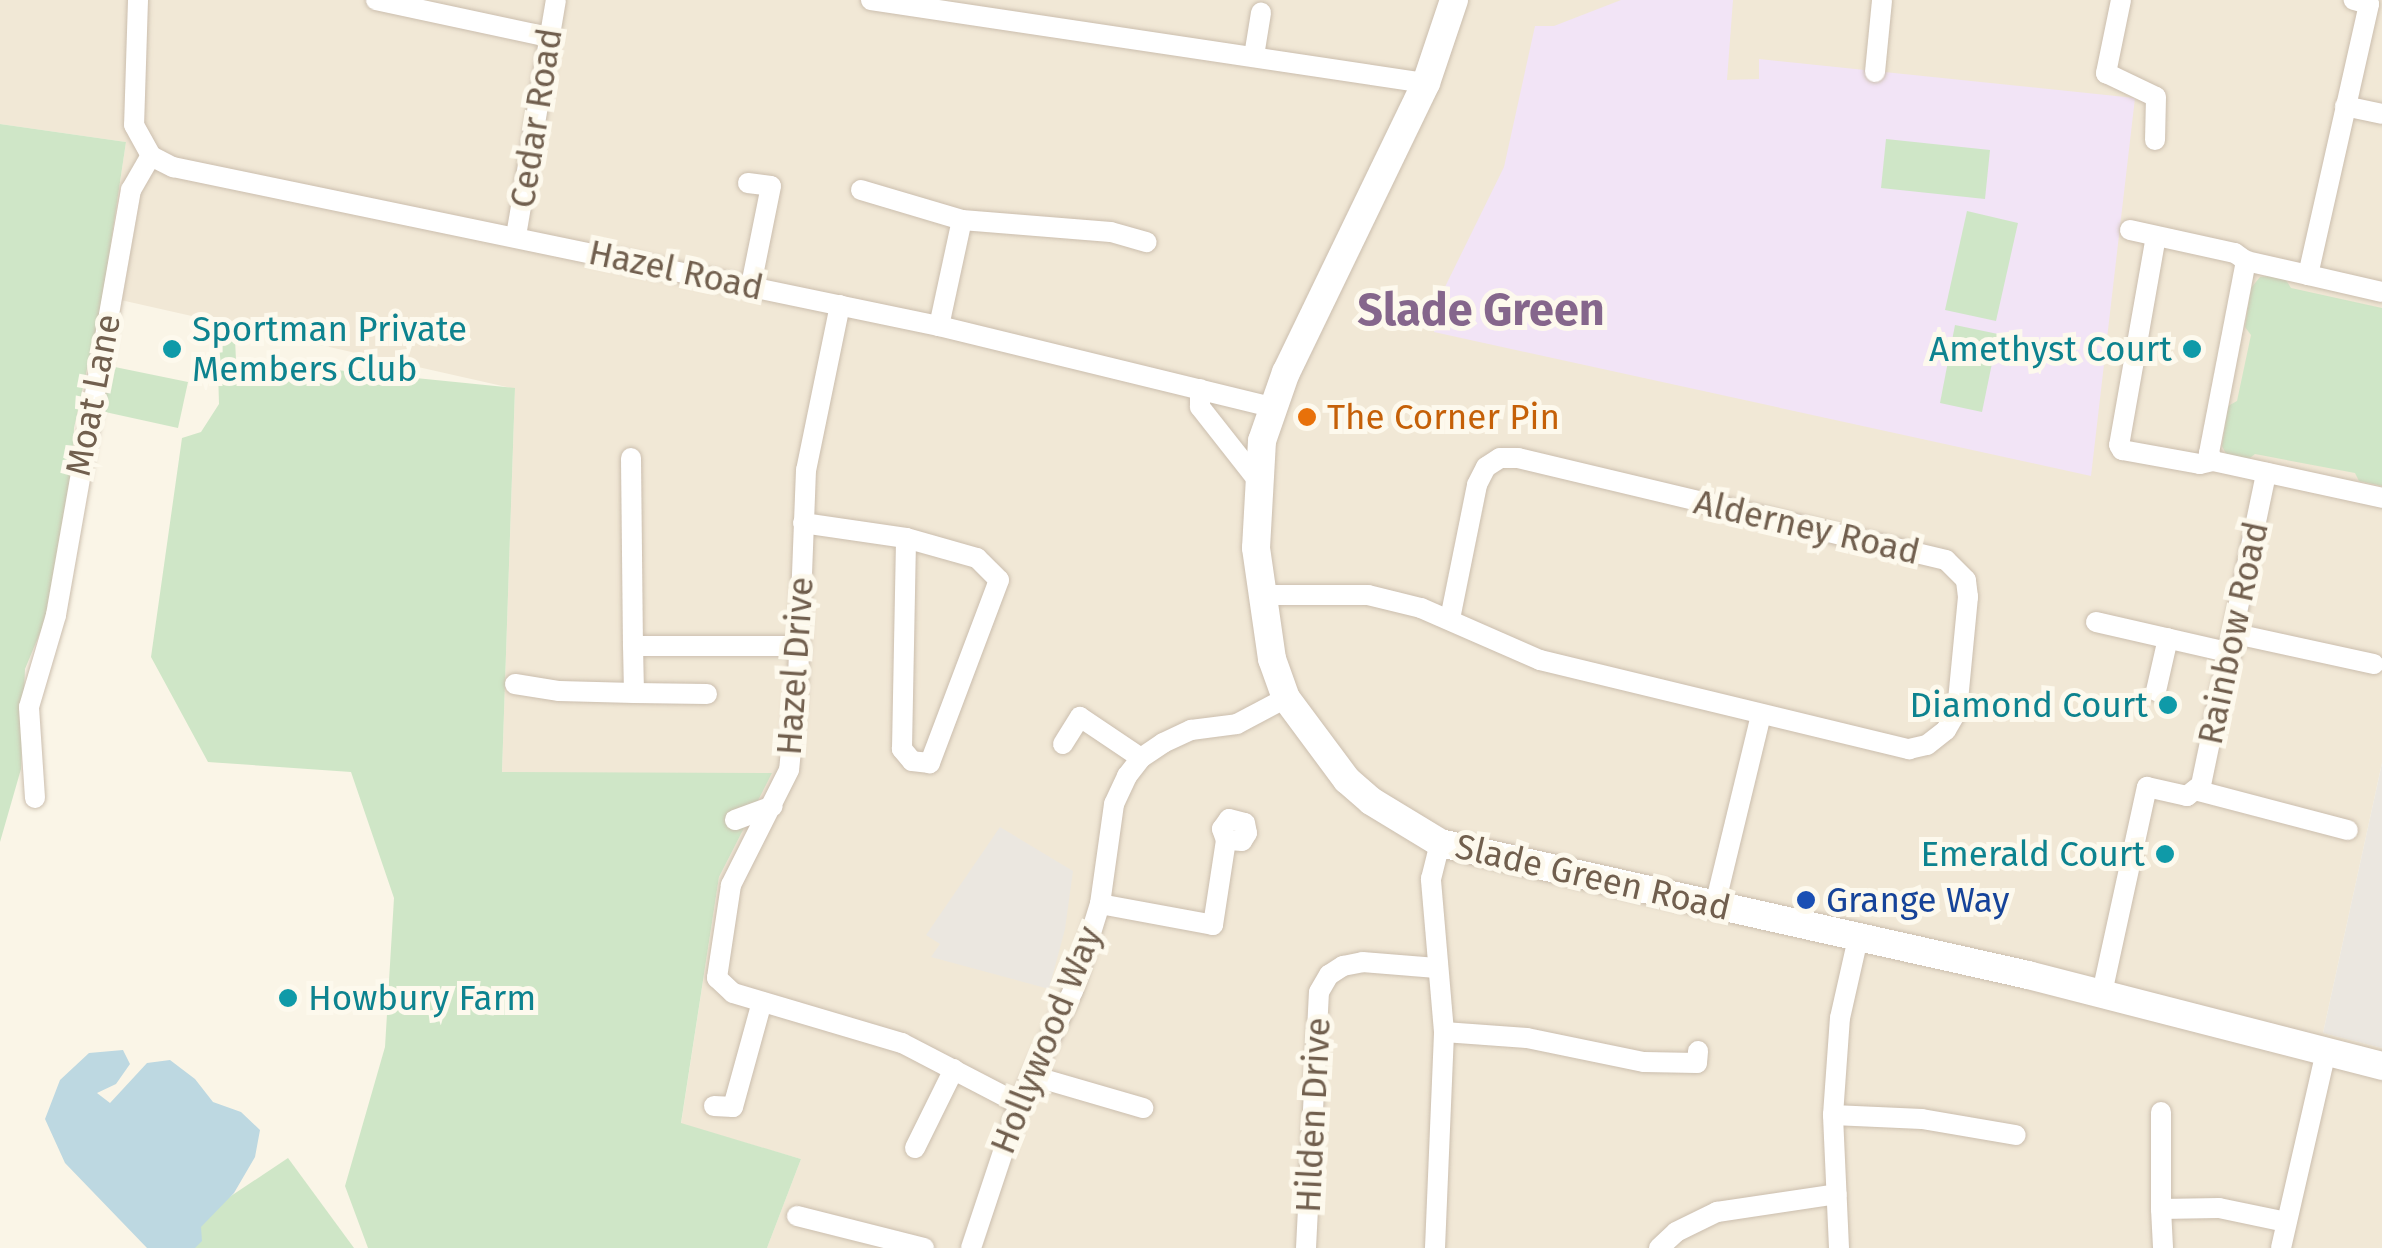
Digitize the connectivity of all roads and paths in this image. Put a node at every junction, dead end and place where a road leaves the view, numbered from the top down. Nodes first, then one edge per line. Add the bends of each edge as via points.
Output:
1 (138, 0) edge
2 (376, 0) edge
3 (556, 0) edge
4 (871, 0) edge
5 (1454, 0) edge
6 (1882, 0) edge
7 (2121, 0) edge
8 (2366, 1) edge
9 (1261, 13) dead end
10 (548, 37) junction
11 (1254, 56) junction
12 (1875, 72) dead end
13 (1426, 84) junction
14 (2345, 106) junction
15 (2382, 114) edge
16 (2155, 140) dead end
17 (152, 156) junction
18 (748, 183) dead end
19 (861, 190) dead end
20 (962, 220) junction
21 (2130, 230) dead end
22 (516, 236) junction
23 (2156, 236) junction
24 (1146, 242) dead end
25 (2246, 261) junction
26 (2308, 275) junction
27 (751, 285) junction
28 (2382, 292) edge
29 (840, 305) junction
30 (939, 326) junction
31 (1200, 389) junction
32 (1271, 407) junction
33 (631, 458) dead end
34 (2213, 462) junction
35 (2266, 473) junction
36 (1259, 482) junction
37 (2382, 498) edge
38 (803, 523) junction
39 (906, 538) junction
40 (1261, 595) junction
41 (1450, 618) junction
42 (2096, 622) dead end
43 (2168, 638) junction
44 (2233, 643) junction
45 (633, 646) junction
46 (800, 646) junction
47 (2374, 664) dead end
48 (514, 684) dead end
49 (2156, 692) dead end
50 (634, 693) junction
51 (707, 694) dead end
52 (1286, 698) junction
53 (1761, 715) junction
54 (1063, 744) dead end
55 (1141, 758) junction
56 (2194, 790) junction
57 (35, 798) dead end
58 (773, 806) junction
59 (735, 820) dead end
60 (2348, 830) dead end
61 (1226, 840) dead end
62 (1440, 843) junction
63 (1100, 904) junction
64 (1716, 904) junction
65 (1858, 938) junction
66 (1436, 968) junction
67 (2102, 993) junction
68 (762, 1002) junction
69 (1444, 1032) junction
70 (2326, 1052) junction
71 (1697, 1064) dead end
72 (2382, 1066) edge
73 (954, 1069) junction
74 (1033, 1076) junction
75 (1019, 1104) junction
76 (714, 1106) dead end
77 (1143, 1108) dead end
78 (2161, 1112) dead end
79 (1833, 1114) junction
80 (2016, 1135) dead end
81 (915, 1148) dead end
82 (1837, 1194) junction
83 (2161, 1208) junction
84 (797, 1216) dead end
85 (2286, 1222) junction
86 (869, 1242) edge
87 (924, 1248) edge
88 (972, 1248) edge
89 (1306, 1248) edge
90 (1435, 1248) edge
91 (1658, 1248) edge
92 (1840, 1248) edge
93 (2163, 1248) edge
94 (2282, 1248) edge

1 - 17 street via 134,125
2 - 10 street
3 - 10 street, Cedar Road
4 - 11 street
5 - 13 street, Slade Green Road
6 - 12 street
7 - 16 street via 2106,72 2156,97
8 - 14 street
9 - 11 street
10 - 22 street, Cedar Road
11 - 13 street
13 - 32 street, Slade Green Road
14 - 15 street
14 - 26 street
17 - 22 street, Hazel Road via 173,166
17 - 57 street, Moat Lane via 130,190 56,615 29,707
18 - 27 street via 771,186
19 - 20 street
20 - 24 street via 1111,232
20 - 30 street
21 - 23 street
22 - 27 street, Hazel Road
23 - 25 street
23 - 34 street, Rainbow Road via 2119,445 2130,453
25 - 26 street
25 - 34 street
26 - 28 street
27 - 29 street, Hazel Road
29 - 30 street, Hazel Road
29 - 38 street, Hazel Drive via 806,470
30 - 31 street, Hazel Road
31 - 32 street, Hazel Road
31 - 36 street via 1200,407
32 - 36 street, Slade Green Road
33 - 45 street
34 - 35 street, Rainbow Road
35 - 37 street, Rainbow Road
35 - 44 street, Rainbow Road
36 - 40 street, Slade Green Road
38 - 39 street
38 - 46 street, Hazel Drive
39 - 39 street via 902,749 912,761 930,763 999,580 978,558
40 - 41 street, Alderney Road via 1368,595
40 - 52 street, Slade Green Road
41 - 53 street, Alderney Road via 1540,660
41 - 53 street, Alderney Road via 1477,485 1500,458 1958,568 1968,597 1957,711 1927,745 1909,750
42 - 43 street
43 - 44 street
43 - 49 street
44 - 47 street
44 - 56 street, Rainbow Road via 2201,785
45 - 46 street
45 - 50 street
46 - 58 street, Hazel Drive via 789,770
48 - 50 street
50 - 51 street
52 - 55 street via 1237,724 1191,730
52 - 62 street, Slade Green Road via 1347,780
53 - 64 street
54 - 55 street via 1085,710
55 - 63 street, Hollywood Way via 1114,804
56 - 60 street, Rainbow Road
56 - 67 street, Rainbow Road via 2188,796 2146,788
58 - 59 street, Hazel Drive
58 - 68 street, Hazel Drive via 730,884 717,974 727,991
61 - 63 street via 1213,934
62 - 64 street, Slade Green Road
62 - 66 street via 1431,879
63 - 74 street, Hollywood Way via 1072,990
64 - 65 street, Slade Green Road
65 - 67 street, Slade Green Road
65 - 79 street via 1840,1018
66 - 69 street
66 - 89 street, Hilden Drive via 1343,966 1319,992
67 - 70 street, Slade Green Road
68 - 73 street, Hazel Drive via 867,1030
68 - 76 street via 733,1107
69 - 71 street
69 - 90 street
70 - 72 street, Slade Green Road
70 - 85 street
73 - 75 street, Hazel Drive
73 - 81 street
74 - 75 street, Hollywood Way
74 - 77 street
75 - 88 street, Hollywood Way
78 - 83 street
79 - 80 street via 1922,1119
79 - 82 street
82 - 91 street via 1718,1212
82 - 92 street
83 - 85 street via 2219,1208
83 - 93 street
84 - 86 street
85 - 94 street
86 - 87 street

